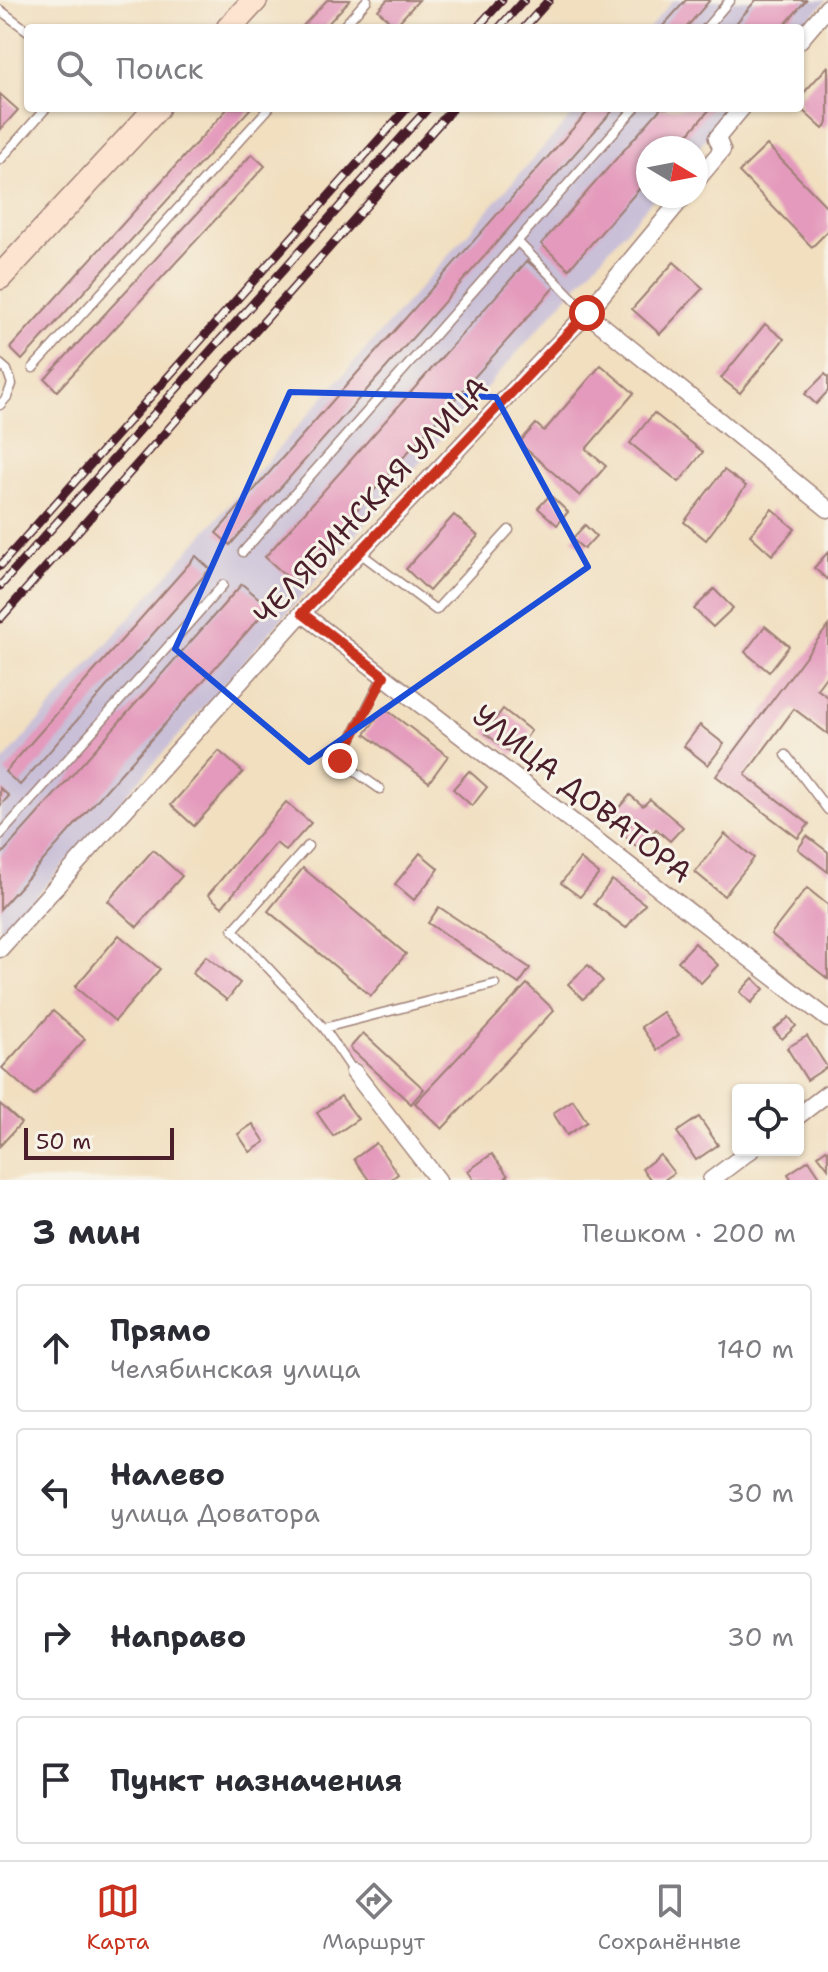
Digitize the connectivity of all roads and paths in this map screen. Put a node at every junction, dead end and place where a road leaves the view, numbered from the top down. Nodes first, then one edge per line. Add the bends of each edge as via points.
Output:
1 (255, 0) edge
2 (367, 0) edge
3 (730, 0) edge
4 (828, 7) edge
5 (0, 10) edge
6 (233, 24) edge
7 (346, 24) edge
8 (709, 24) edge
9 (24, 28) edge
10 (804, 35) edge
11 (42, 112) edge
12 (265, 112) edge
13 (632, 112) edge
14 (739, 112) edge
15 (147, 114) edge
16 (0, 160) edge
17 (708, 167) edge
18 (674, 208) edge
19 (518, 242) junction
20 (0, 277) edge
21 (587, 313) junction
22 (0, 364) edge
23 (33, 368) dead end
24 (0, 405) edge
25 (828, 509) edge
26 (509, 530) dead end
27 (243, 552) dead end
28 (360, 553) junction
29 (223, 585) dead end
30 (302, 613) junction
31 (384, 676) junction
32 (786, 755) dead end
33 (380, 789) dead end
34 (828, 810) edge
35 (0, 835) edge
36 (308, 846) dead end
37 (0, 949) edge
38 (495, 984) dead end
39 (828, 1019) edge
40 (324, 1028) junction
41 (354, 1072) joint
42 (828, 1093) edge
43 (804, 1111) edge
44 (743, 1156) edge
45 (438, 1180) edge
46 (711, 1180) edge

1 - 6 main road
2 - 7 lane
3 - 8 lane
4 - 10 street
5 - 9 lane
11 - 16 lane
12 - 23 lane
13 - 19 lane
14 - 17 street via 717,138 722,150
15 - 20 main road
18 - 21 street, ЧЕЛЯБИНСКАЯ УЛИЦА
19 - 21 lane
19 - 27 lane
21 - 25 street
21 - 28 street, ЧЕЛЯБИНСКАЯ УЛИЦА
22 - 24 lane via 12,384
26 - 28 lane via 436,610
28 - 30 street, ЧЕЛЯБИНСКАЯ УЛИЦА
29 - 35 lane
30 - 31 street, УЛИЦА ДОВАТОРА
30 - 37 street, ЧЕЛЯБИНСКАЯ УЛИЦА
31 - 33 lane via 340,761
31 - 39 street, УЛИЦА ДОВАТОРА
32 - 34 lane
36 - 40 lane via 233,930
38 - 40 lane
40 - 41 lane
41 - 45 street
42 - 43 street
44 - 46 street

